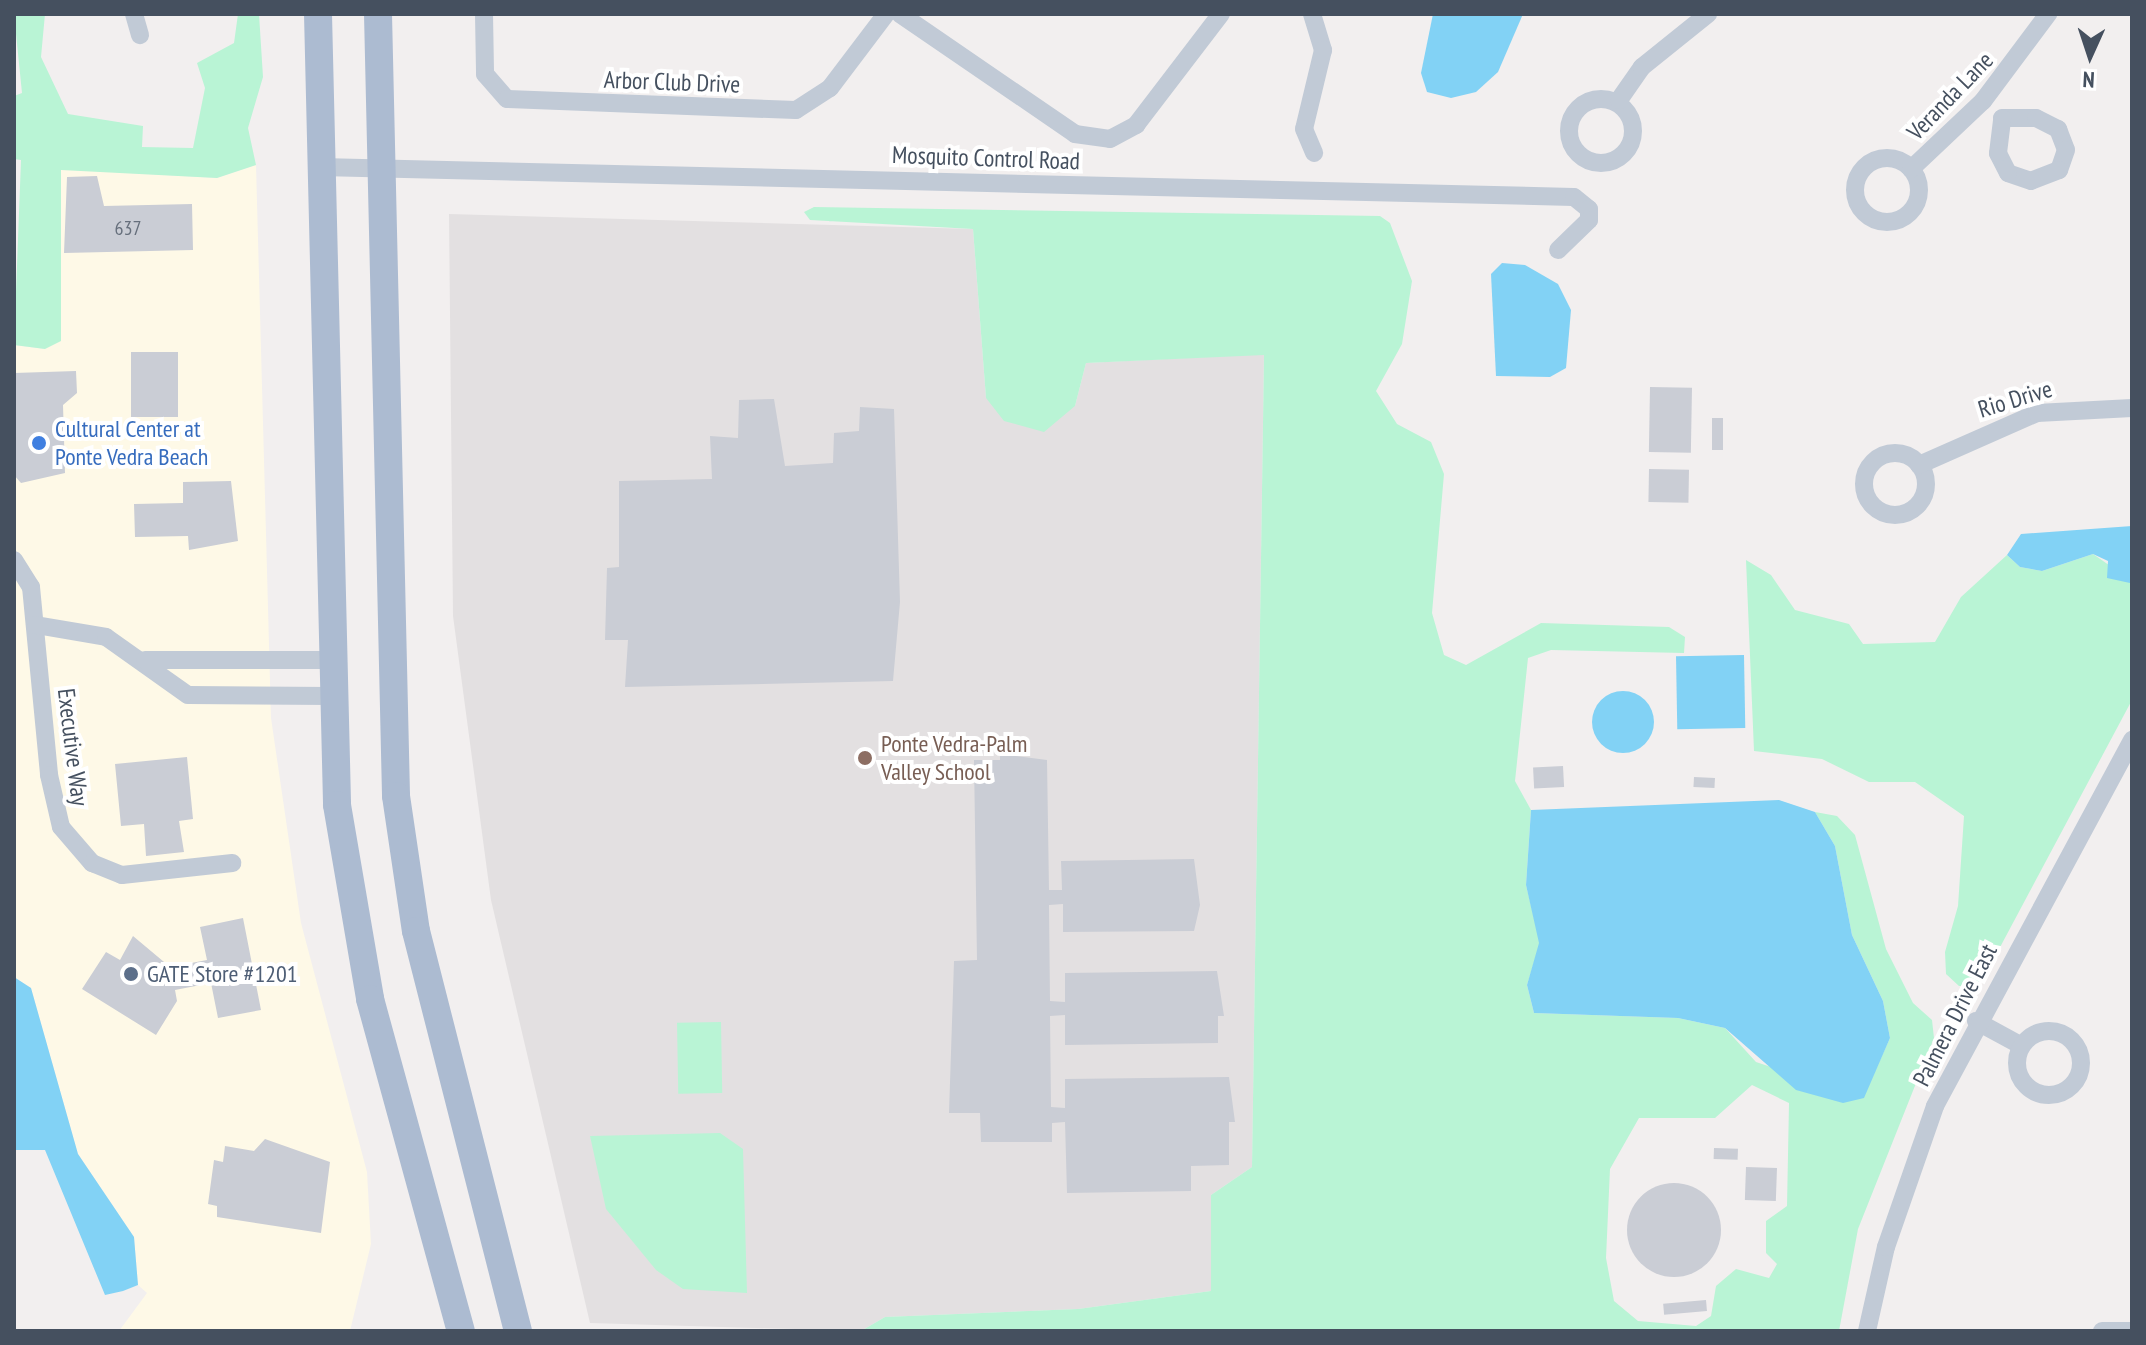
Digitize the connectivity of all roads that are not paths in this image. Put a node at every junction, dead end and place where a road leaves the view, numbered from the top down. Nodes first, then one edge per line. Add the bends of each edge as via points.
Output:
1 (134, 14) edge
2 (318, 14) edge
3 (378, 14) edge
4 (484, 14) edge
5 (886, 14) edge
6 (900, 14) edge
7 (1221, 14) edge
8 (1312, 14) edge
9 (1708, 14) edge
10 (2048, 14) edge
11 (140, 35) dead end
12 (1619, 100) dead end
13 (1983, 101) junction
14 (2002, 118) dead end
15 (1314, 153) dead end
16 (320, 167) junction
17 (380, 168) junction
18 (1911, 169) dead end
19 (1558, 250) dead end
20 (2132, 408) edge
21 (1919, 465) dead end
22 (14, 560) edge
23 (36, 625) junction
24 (145, 660) junction
25 (329, 660) junction
26 (331, 696) junction
27 (2132, 740) edge
28 (232, 863) dead end
29 (1976, 1021) junction
30 (2022, 1046) dead end
31 (461, 1331) edge
32 (518, 1331) edge
33 (1867, 1331) edge
34 (2102, 1331) edge
35 (2131, 1331) edge

1 - 11 street
2 - 16 main road
3 - 17 main road
4 - 5 street, Arbor Club Drive via 485,74 507,99 796,110 830,88
6 - 7 street via 1090,139 1110,139 1136,125
8 - 15 street via 1323,50 1304,129
9 - 12 street via 1667,43
10 - 13 street, Veranda Lane
13 - 14 street
13 - 18 street, Veranda Lane
16 - 17 street, Mosquito Control Road
16 - 25 main road
17 - 19 street, Mosquito Control Road via 1574,197 1589,209 1589,220
17 - 32 main road via 396,796 416,931
20 - 21 street, Rio Drive via 2037,413
22 - 23 street, Executive Way via 31,587
23 - 24 street via 84,629
23 - 28 street, Executive Way via 55,814 76,848 122,875
24 - 25 street
24 - 26 street via 166,686 188,695
25 - 26 main road
26 - 31 main road via 337,805 358,944
27 - 29 street, Palmera Drive East
29 - 30 street
29 - 33 street, Palmera Drive East via 1913,1161
34 - 35 street

